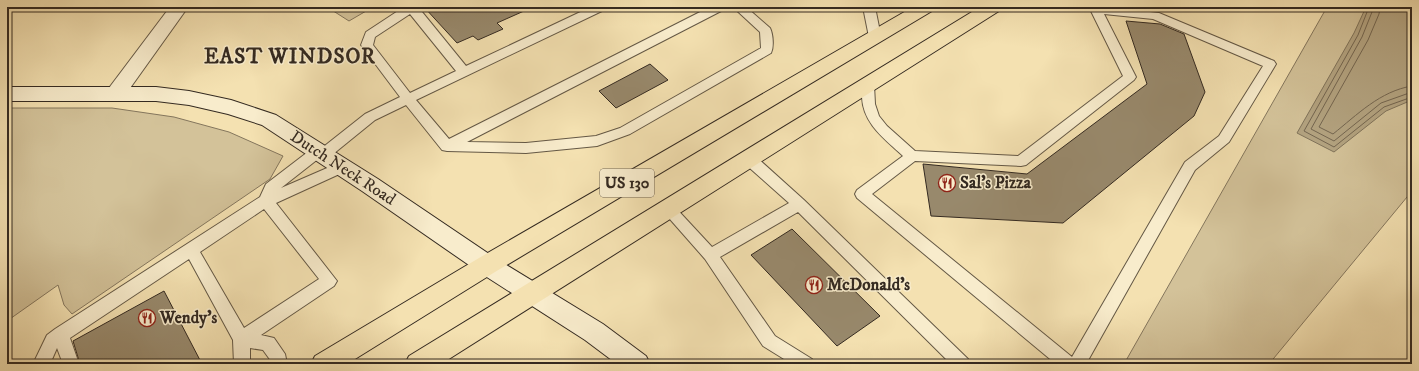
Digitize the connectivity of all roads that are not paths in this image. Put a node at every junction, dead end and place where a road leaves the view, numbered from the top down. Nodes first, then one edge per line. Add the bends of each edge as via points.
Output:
1 (178, 7) edge
2 (412, 7) edge
3 (600, 7) edge
4 (719, 7) edge
5 (739, 7) edge
6 (869, 7) edge
7 (923, 7) edge
8 (993, 7) edge
9 (1096, 9) edge
10 (875, 37) junction
11 (464, 72) junction
12 (868, 84) junction
13 (116, 93) junction
14 (7, 94) edge
15 (408, 99) junction
16 (447, 146) junction
17 (320, 153) junction
18 (912, 156) junction
19 (750, 158) junction
20 (341, 167) junction
21 (266, 201) junction
22 (799, 204) junction
23 (668, 209) junction
24 (191, 250) junction
25 (710, 255) junction
26 (487, 265) junction
27 (533, 292) junction
28 (61, 334) junction
29 (241, 339) junction
30 (948, 357) edge
31 (41, 364) edge
32 (71, 364) edge
33 (242, 364) edge
34 (279, 364) edge
35 (324, 364) edge
36 (418, 364) edge
37 (637, 364) edge
38 (806, 364) edge
39 (962, 364) edge
40 (1068, 364) edge
41 (1077, 364) edge

1 - 13 street
2 - 11 lane
2 - 15 lane via 370,35 367,45
3 - 11 lane
4 - 16 lane
5 - 16 lane via 766,31 766,50 625,132 597,141 526,148
6 - 10 lane
7 - 10 highway, US 130
8 - 12 highway, US 130
9 - 18 lane via 1130,77 1021,161
9 - 41 lane via 1156,16 1270,64 1224,139 1190,166
10 - 26 highway, US 130
11 - 15 lane
12 - 18 lane via 869,104 873,116 882,129
12 - 19 highway, US 130
13 - 14 street, Dutch Neck Road
13 - 17 street, Dutch Neck Road via 189,98 231,107 269,120
15 - 16 lane
15 - 17 lane via 370,117
17 - 20 street, Dutch Neck Road
17 - 21 lane via 271,188
18 - 40 lane via 862,194
19 - 22 lane
19 - 23 highway, US 130
20 - 21 lane
20 - 26 street, Dutch Neck Road
21 - 24 lane
21 - 29 lane via 329,281
22 - 25 lane
22 - 30 lane
23 - 25 lane
23 - 27 highway, US 130
24 - 28 lane
24 - 29 lane
25 - 38 lane via 769,341
26 - 27 street, Dutch Neck Road
26 - 35 highway, US 130
27 - 36 highway, US 130
27 - 37 street, Dutch Neck Road
28 - 31 lane via 53,340
28 - 32 lane
29 - 33 lane
29 - 34 lane via 268,343 279,359
30 - 39 lane

